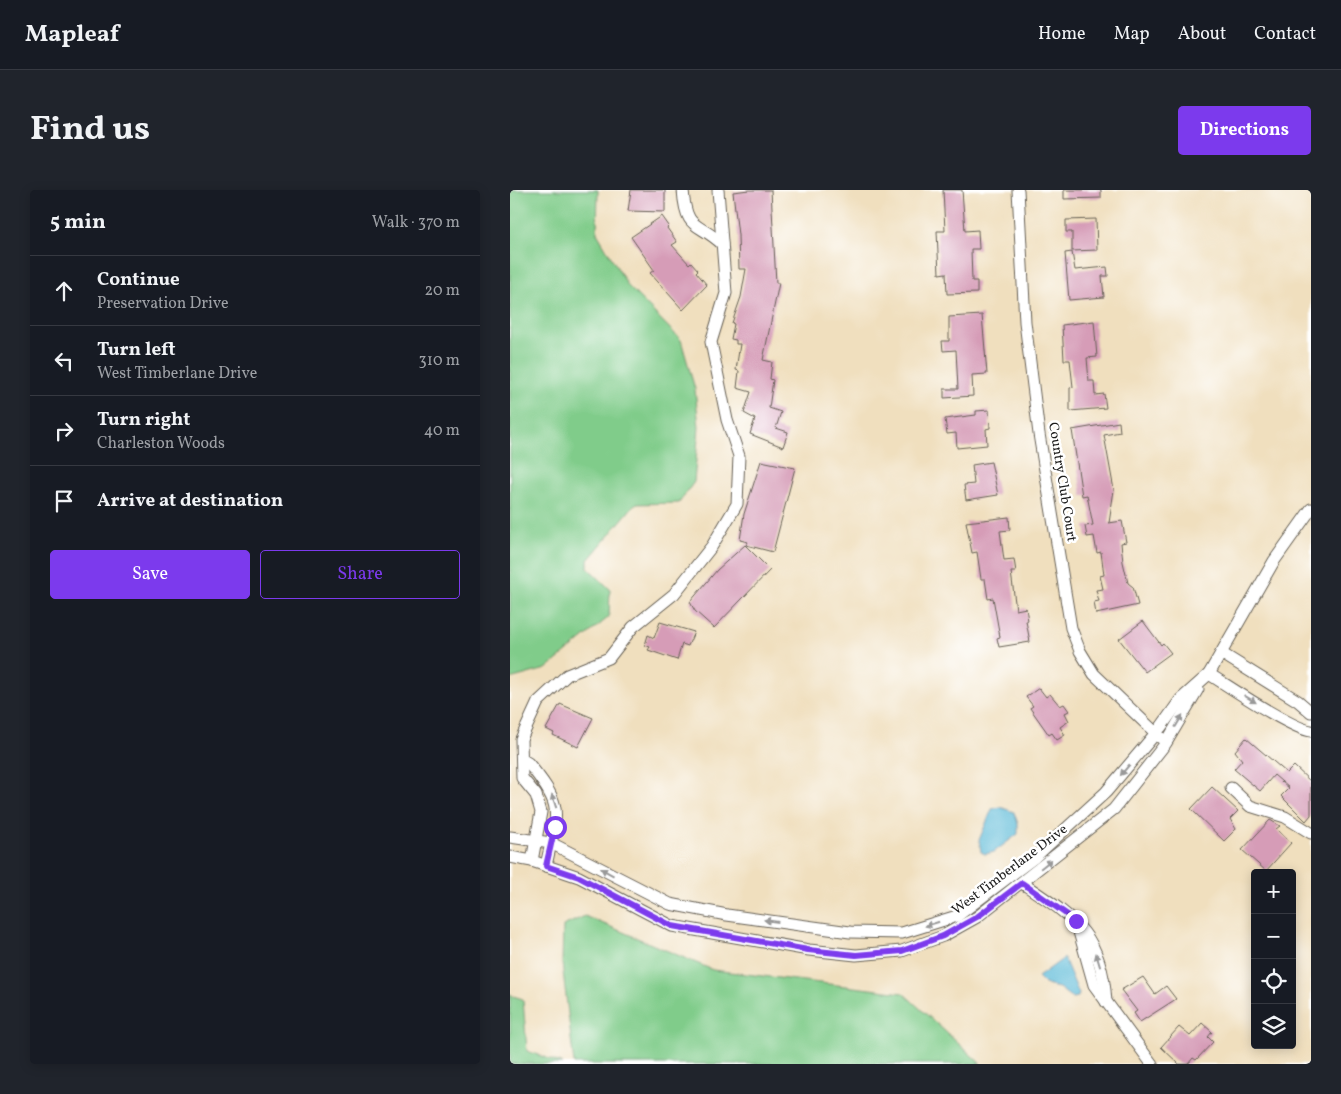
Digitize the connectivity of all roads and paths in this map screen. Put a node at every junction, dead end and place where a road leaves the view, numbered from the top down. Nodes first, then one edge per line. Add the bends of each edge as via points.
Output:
1 (683, 190) edge
2 (718, 190) edge
3 (1018, 190) edge
4 (722, 244) junction
5 (1311, 509) edge
6 (1311, 518) edge
7 (1301, 526) junction
8 (1221, 653) junction
9 (1206, 677) junction
10 (1311, 712) edge
11 (1311, 731) edge
12 (1155, 733) junction
13 (1166, 743) junction
14 (523, 760) junction
15 (1231, 788) dead end
16 (1311, 833) edge
17 (510, 837) edge
18 (536, 841) junction
19 (551, 843) junction
20 (510, 857) edge
21 (532, 861) junction
22 (546, 866) junction
23 (1022, 883) junction
24 (1152, 1064) edge

1 - 4 street via 688,218
2 - 4 street
3 - 12 street, Country Club Court via 1024,322 1071,628 1094,674
4 - 14 street via 726,293 711,342 727,420 739,456 737,504 712,546 674,594 633,627 609,658 567,675 538,702 521,739
5 - 7 street, West Timberlane Drive
6 - 7 street, West Timberlane Drive
7 - 8 street, West Timberlane Drive via 1274,561
8 - 9 street, West Timberlane Drive
8 - 10 street
9 -> 11 street
9 - 12 street, West Timberlane Drive via 1181,698
13 -> 9 street, West Timberlane Drive
12 - 13 street, Country Club Court
12 -> 19 street, West Timberlane Drive via 1106,792 1035,857 957,916 902,933 850,932 670,904
23 -> 13 street, West Timberlane Drive via 1114,809
14 - 18 street via 522,778 536,795 541,812
19 -> 14 street via 557,811 553,796
15 - 16 street via 1250,806 1285,817
17 - 18 street, West Timberlane Drive
18 - 19 street, West Timberlane Drive
18 - 21 street
19 - 22 street
20 - 21 street, West Timberlane Drive
21 - 22 street, West Timberlane Drive
22 - 23 street, West Timberlane Drive via 579,877 672,926 808,950 856,955 902,951 943,936 977,917
23 - 24 street via 1076,921 1094,985

